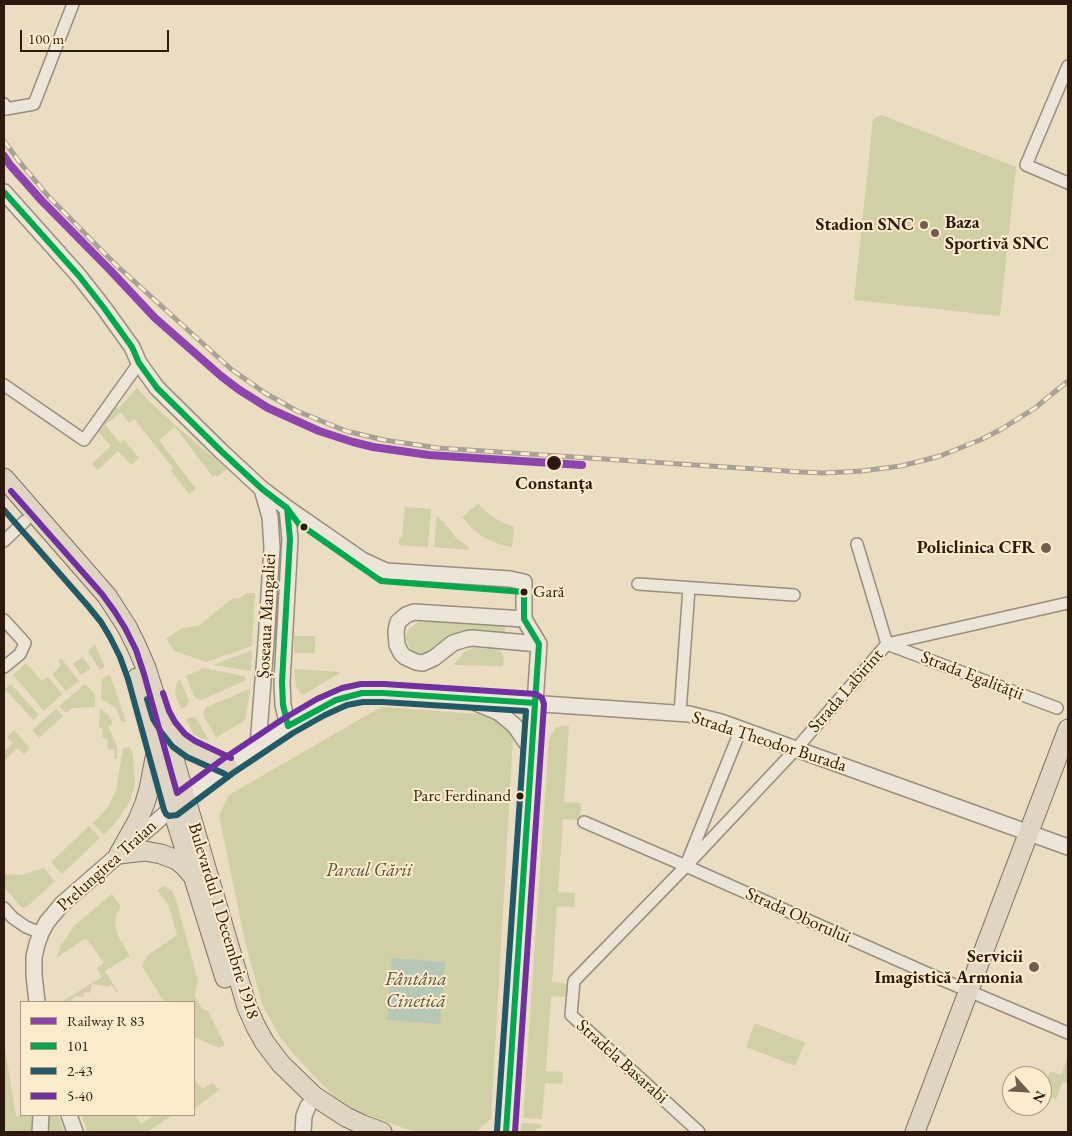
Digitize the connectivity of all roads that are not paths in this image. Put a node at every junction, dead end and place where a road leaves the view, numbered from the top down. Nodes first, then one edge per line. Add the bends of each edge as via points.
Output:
1 (73, 4) edge
2 (1068, 66) edge
3 (4, 104) edge
4 (1068, 183) edge
5 (4, 192) edge
6 (139, 363) junction
7 (4, 385) edge
8 (4, 478) edge
9 (262, 489) junction
10 (4, 497) edge
11 (287, 508) junction
12 (25, 521) junction
13 (4, 541) edge
14 (857, 544) dead end
15 (638, 584) dead end
16 (689, 588) junction
17 (794, 595) dead end
18 (1068, 604) edge
19 (524, 619) junction
20 (4, 620) edge
21 (539, 644) junction
22 (887, 644) junction
23 (4, 667) edge
24 (466, 699) junction
25 (535, 703) junction
26 (1057, 708) dead end
27 (680, 713) junction
28 (161, 715) junction
29 (288, 726) junction
30 (741, 729) junction
31 (1068, 729) edge
32 (258, 745) junction
33 (796, 749) junction
34 (155, 750) junction
35 (532, 751) junction
36 (228, 766) junction
37 (179, 802) junction
38 (584, 822) dead end
39 (1029, 833) junction
40 (1068, 847) edge
41 (119, 854) junction
42 (686, 866) junction
43 (192, 874) junction
44 (4, 908) edge
45 (41, 933) junction
46 (574, 981) joint
47 (968, 991) junction
48 (38, 1001) edge
49 (1068, 1033) edge
50 (308, 1106) junction
51 (41, 1116) edge
52 (69, 1116) edge
53 (40, 1132) edge
54 (75, 1132) edge
55 (303, 1132) edge
56 (352, 1132) edge
57 (382, 1132) edge
58 (506, 1132) edge
59 (699, 1132) edge
60 (915, 1132) edge

1 - 3 street via 34,104 6,110
2 - 4 street via 1026,165
5 - 6 street via 79,276 132,347
6 - 7 street via 84,440
6 - 9 street via 181,412
8 - 28 main road via 117,610 146,668
9 - 11 street
9 - 32 street, Șoseaua Mangaliei via 270,517 272,547
10 - 12 main road
11 - 19 street via 362,560 386,571 524,582
11 - 29 street, Șoseaua Mangaliei via 290,539 282,682
12 - 13 street
12 - 34 main road via 95,600 118,633 136,676
14 - 22 street
15 - 16 street
16 - 17 street
16 - 27 street
18 - 22 street, Strada Labirint
19 - 21 street
19 - 21 street via 414,612 398,622 397,645 405,657 423,663 453,643 472,638
20 - 23 street via 25,643 20,654
21 - 25 street
22 - 26 street, Strada Egalității
22 - 33 street, Strada Labirint
24 - 25 street, Strada Theodor Burada
24 - 29 street, Strada Theodor Burada via 362,693 336,700
24 - 35 street via 498,712 515,726
25 - 27 street, Strada Theodor Burada
25 - 35 street
27 - 30 street, Strada Theodor Burada
28 - 36 main road via 179,740
28 - 37 main road
29 - 32 street, Strada Theodor Burada
30 - 33 street, Strada Theodor Burada
30 - 42 street
31 - 39 main road
32 - 36 street, Strada Theodor Burada
33 - 39 street, Strada Theodor Burada
33 - 42 street, Strada Labirint
34 - 37 main road
34 - 41 main road via 145,803
35 - 58 street
36 - 37 street, Strada Theodor Burada
37 - 41 street, Prelungirea Traian
37 - 43 main road, Bulevardul 1 Decembrie 1918
37 - 57 main road, Bulevardul 1 Decembrie 1918 via 256,1027 281,1064 314,1096 346,1117
38 - 42 street, Strada Oborului
39 - 40 street, Strada Theodor Burada
39 - 47 main road
41 - 43 main road via 145,851 161,854 177,860
41 - 45 street, Prelungirea Traian via 62,904
42 - 46 street, Strada Labirint
42 - 47 street, Strada Oborului
43 - 50 main road, Bulevardul 1 Decembrie 1918 via 241,1025 274,1070
44 - 45 street via 26,927
45 - 48 street, Prelungirea Traian via 34,964
46 - 59 street, Stradela Basarabi via 571,1015
47 - 49 street, Strada Oborului
47 - 60 main road
50 - 55 street
50 - 56 main road, Bulevardul 1 Decembrie 1918
51 - 53 street
52 - 54 street

